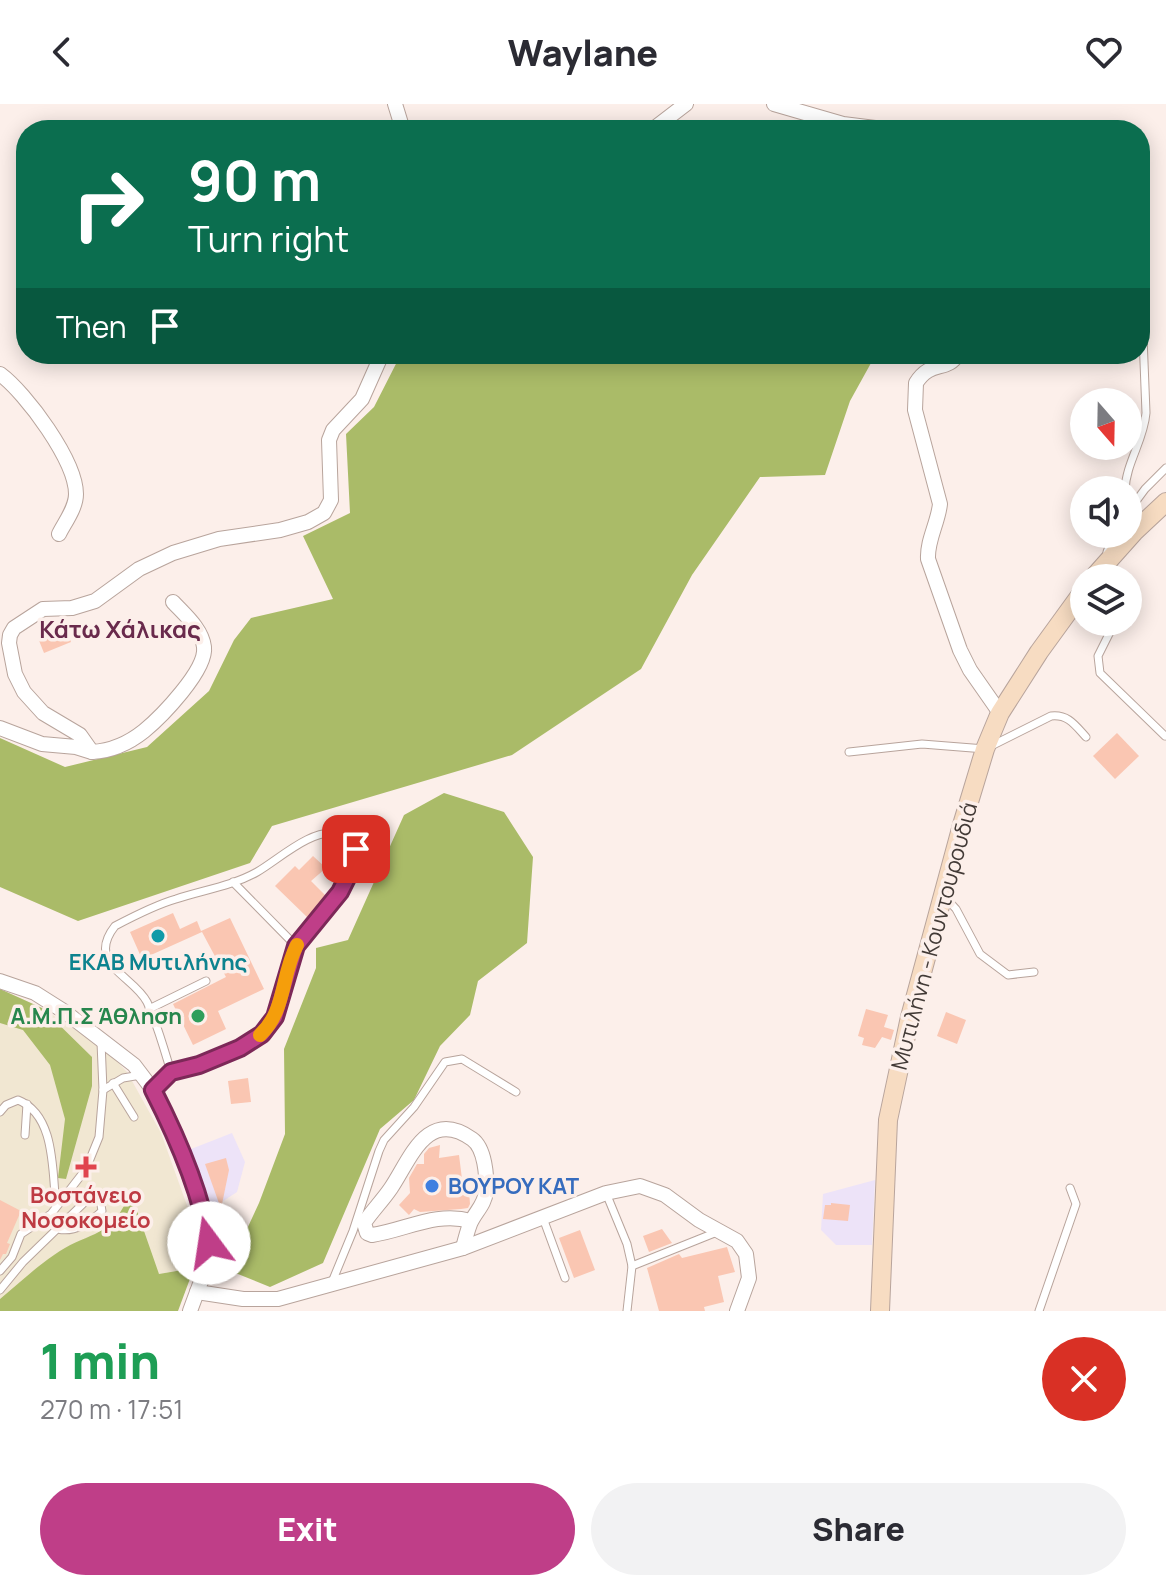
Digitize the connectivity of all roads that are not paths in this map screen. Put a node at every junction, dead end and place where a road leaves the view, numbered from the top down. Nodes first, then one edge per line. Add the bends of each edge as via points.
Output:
1 (686, 104) edge
2 (774, 104) edge
3 (665, 120) edge
4 (829, 120) edge
5 (378, 364) edge
6 (948, 364) edge
7 (1144, 364) edge
8 (0, 374) edge
9 (1166, 468) edge
10 (1127, 476) edge
11 (1142, 493) edge
12 (1166, 502) edge
13 (59, 534) dead end
14 (1107, 564) edge
15 (173, 602) dead end
16 (1070, 609) edge
17 (1108, 636) edge
18 (1000, 713) junction
19 (0, 728) edge
20 (1165, 736) edge
21 (1086, 737) dead end
22 (985, 749) junction
23 (92, 752) junction
24 (849, 752) dead end
25 (233, 882) junction
26 (943, 894) junction
27 (296, 946) junction
28 (1034, 972) dead end
29 (0, 981) edge
30 (206, 981) dead end
31 (149, 1009) junction
32 (101, 1040) junction
33 (171, 1072) junction
34 (142, 1075) junction
35 (113, 1083) junction
36 (103, 1090) junction
37 (153, 1090) junction
38 (516, 1092) dead end
39 (27, 1104) junction
40 (0, 1112) edge
41 (134, 1117) dead end
42 (25, 1135) dead end
43 (1070, 1188) dead end
44 (606, 1193) junction
45 (56, 1206) junction
46 (51, 1214) junction
47 (543, 1218) junction
48 (471, 1221) junction
49 (58, 1229) junction
50 (719, 1231) junction
51 (463, 1248) junction
52 (632, 1266) junction
53 (0, 1271) edge
54 (565, 1278) dead end
55 (332, 1282) junction
56 (0, 1290) edge
57 (197, 1292) junction
58 (190, 1311) edge
59 (627, 1311) edge
60 (737, 1311) edge
61 (880, 1311) edge
62 (1039, 1311) edge

1 - 3 street
2 - 4 street
5 - 23 street via 362,399 329,440 331,500 324,513 280,530 173,553 139,569 95,601 43,609 14,628 9,643 24,692 43,713 80,735
6 - 18 street via 929,368 916,383 915,410 940,504 928,559 960,650
7 - 10 lane via 1145,428
8 - 13 street via 35,410 73,480 75,500
9 - 11 lane
12 - 14 main road
15 - 23 street via 201,634 205,657 198,671 143,732
16 - 18 main road, Μυτιλήνη - Κουντουρουδιά
17 - 20 lane via 1098,656 1100,673
18 - 22 main road, Μυτιλήνη - Κουντουρουδιά
19 - 23 street via 42,744
21 - 22 lane via 1061,714
22 - 24 lane via 922,744
22 - 26 main road, Μυτιλήνη - Κουντουρουδιά
25 - 27 lane
25 - 27 lane via 311,837 338,834 350,842 356,860 340,892
25 - 31 lane via 174,899 115,926 109,934 106,955
26 - 28 lane via 980,954 1008,975
26 - 61 main road, Μυτιλήνη - Κουντουρουδιά via 888,1120
27 - 33 lane via 275,1017 262,1034 240,1048
29 - 32 street via 35,993
30 - 31 lane
31 - 33 lane
32 - 34 street
32 - 36 lane
33 - 37 lane
34 - 35 lane
34 - 37 street
35 - 36 lane
35 - 41 lane
36 - 45 lane via 99,1137 86,1169
37 - 57 street via 171,1124 206,1223 207,1265
38 - 55 lane via 462,1059 445,1062 384,1140
39 - 40 lane via 18,1100
39 - 42 lane
39 - 45 lane via 45,1128
43 - 62 lane via 1076,1204
44 - 47 street
44 - 50 street via 640,1186 654,1189
44 - 52 lane
45 - 46 lane
46 - 49 lane
46 - 53 lane via 21,1234
47 - 51 street
47 - 54 lane
48 - 48 street via 486,1190 482,1155 470,1138 446,1129 428,1135 406,1158 364,1223 372,1235 454,1216
48 - 51 street
49 - 49 lane via 91,1196 100,1199 102,1211 92,1220 75,1229
49 - 56 lane
50 - 52 lane
50 - 60 street via 737,1241 749,1265
51 - 55 street
52 - 59 lane
55 - 57 street via 270,1300
57 - 58 street

